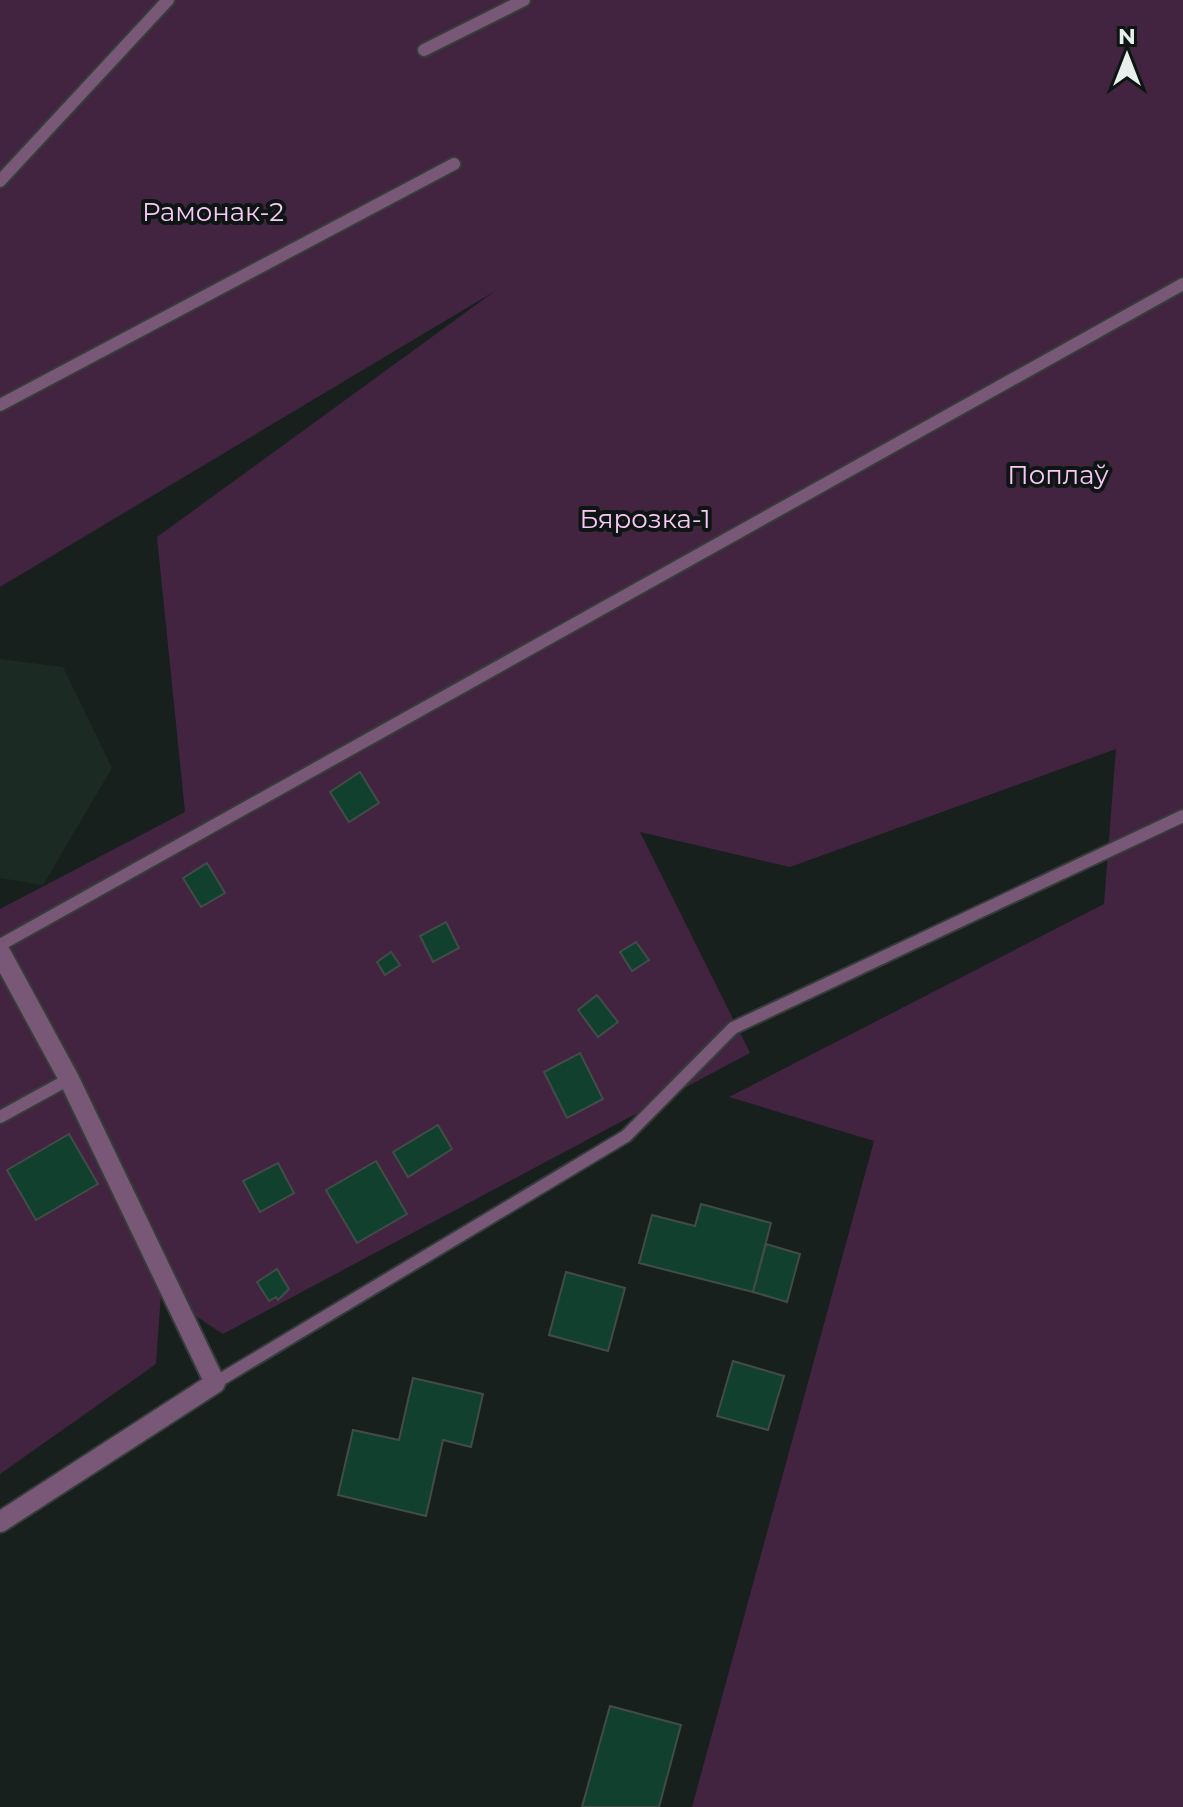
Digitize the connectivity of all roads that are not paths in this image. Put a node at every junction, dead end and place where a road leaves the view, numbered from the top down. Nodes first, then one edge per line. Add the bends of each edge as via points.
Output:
1 (168, 0) edge
2 (524, 0) edge
3 (424, 50) dead end
4 (454, 164) dead end
5 (0, 181) edge
6 (1183, 284) edge
7 (0, 405) edge
8 (1183, 816) edge
9 (0, 945) edge
10 (0, 952) edge
11 (69, 1079) junction
12 (0, 1117) edge
13 (215, 1383) junction
14 (0, 1522) edge

1 - 5 lane
2 - 3 lane
4 - 7 lane
6 - 9 lane
8 - 13 lane via 733,1028 626,1136
10 - 11 street
11 - 12 lane
11 - 13 street
13 - 14 street

